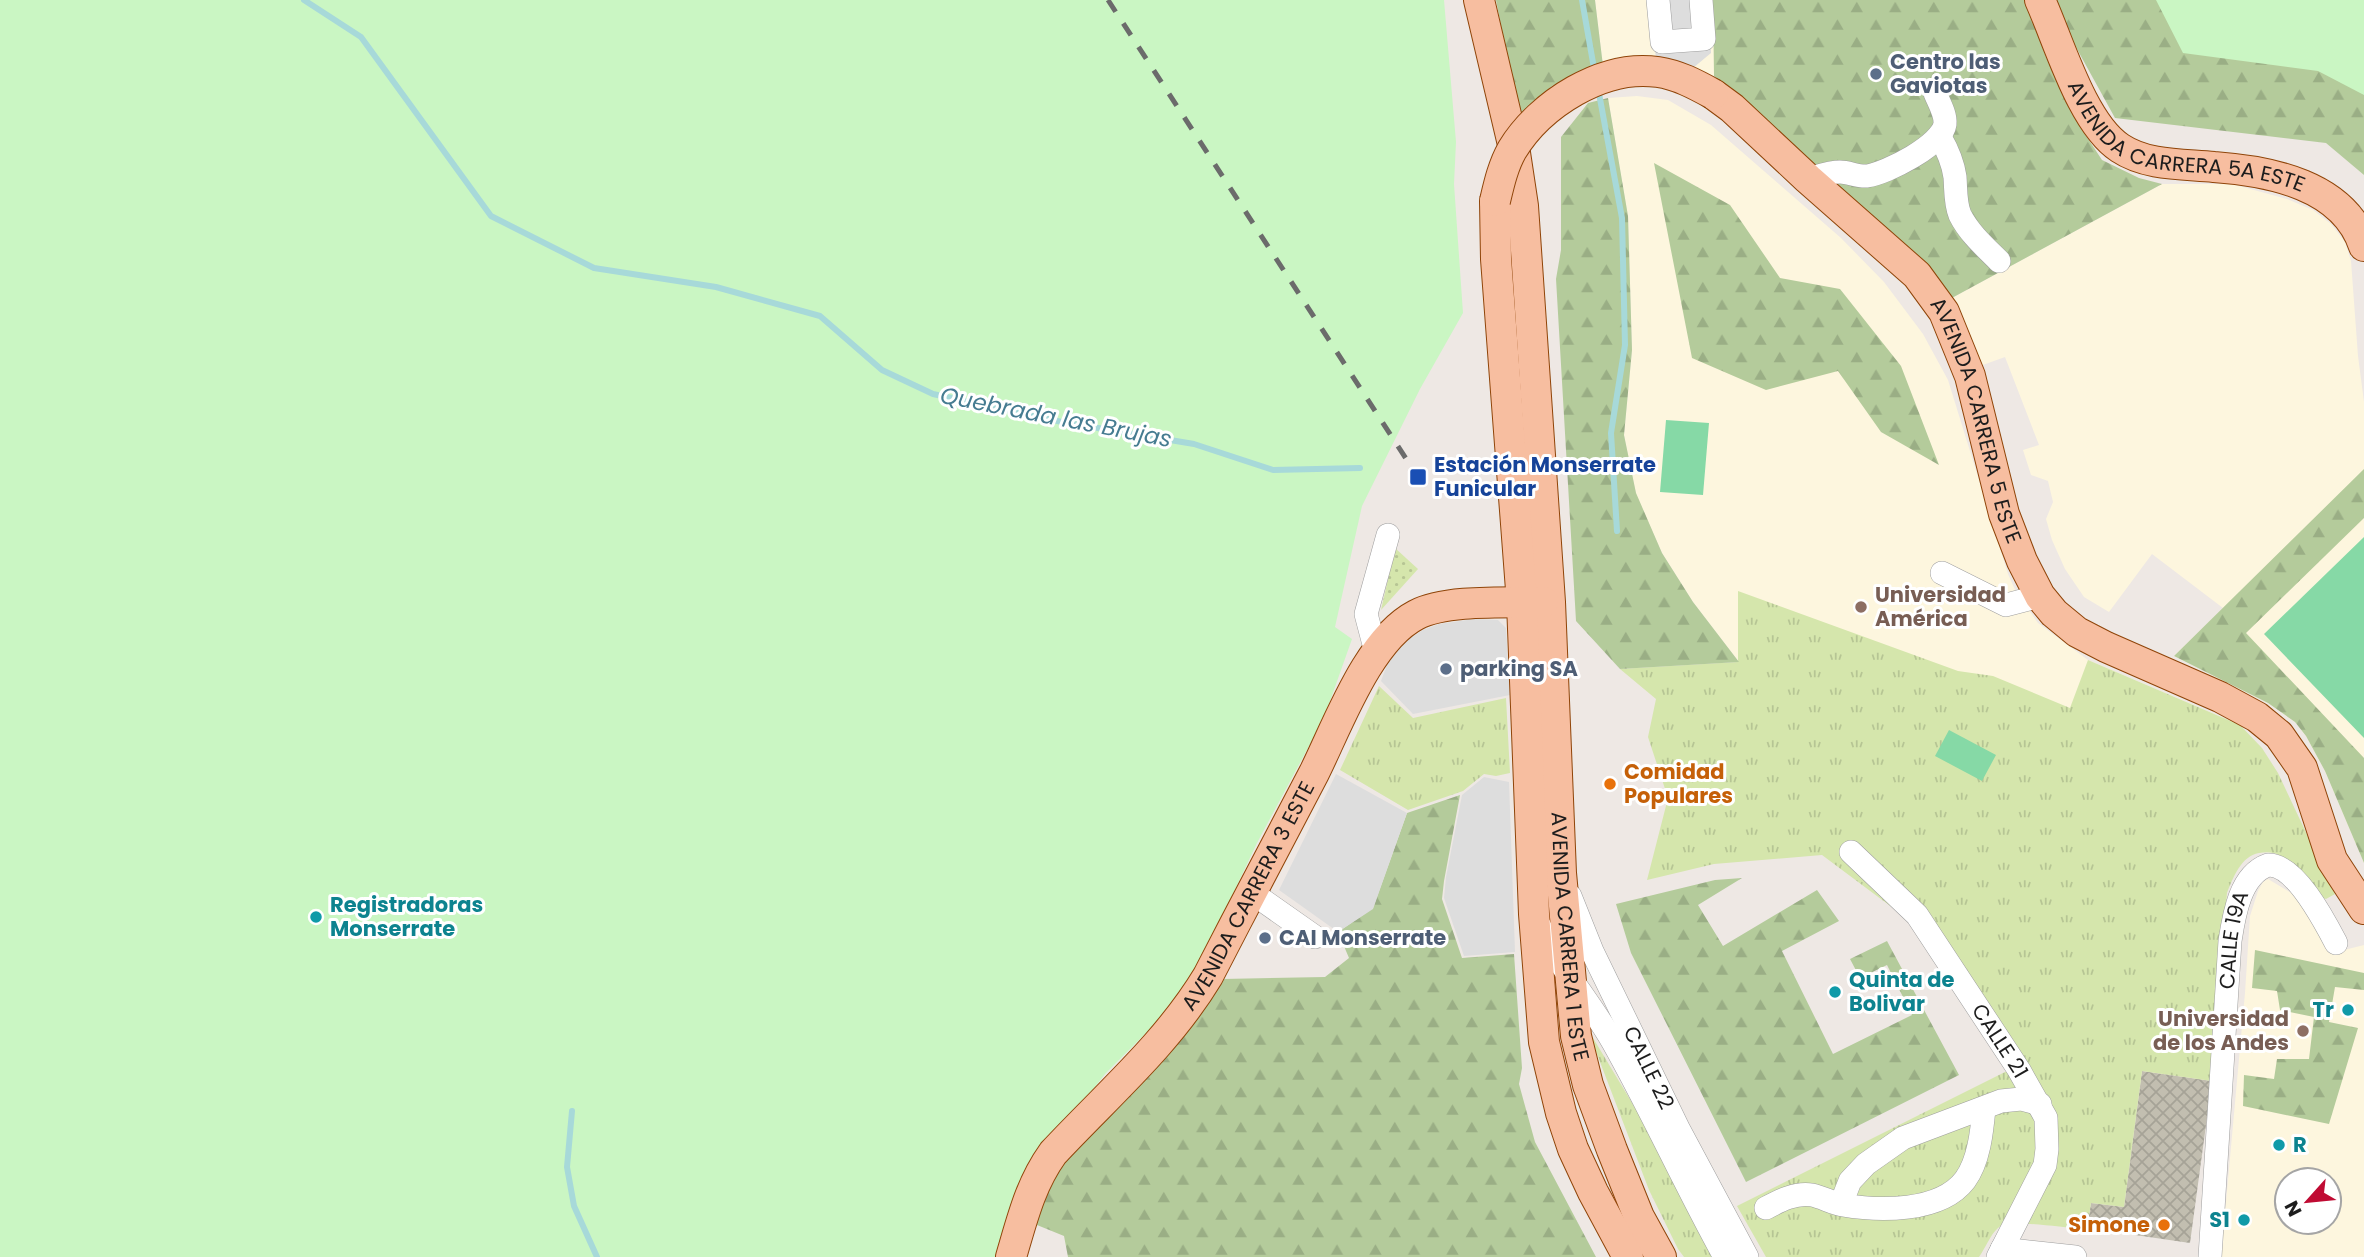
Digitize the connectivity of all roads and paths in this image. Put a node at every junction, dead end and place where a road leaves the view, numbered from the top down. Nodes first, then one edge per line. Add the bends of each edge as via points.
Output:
1 (1479, 0) edge
2 (1658, 0) edge
3 (1701, 0) edge
4 (2040, 0) edge
5 (1935, 93) dead end
6 (1940, 136) junction
7 (1808, 179) junction
8 (2364, 246) edge
9 (1999, 261) dead end
10 (1388, 535) dead end
11 (1942, 573) dead end
12 (2040, 596) junction
13 (1536, 602) junction
14 (1376, 652) junction
15 (1851, 852) dead end
16 (1561, 873) junction
17 (1251, 892) junction
18 (2364, 909) edge
19 (1534, 914) junction
20 (1315, 937) dead end
21 (2336, 943) dead end
22 (1570, 978) junction
23 (2039, 1104) junction
24 (1984, 1108) junction
25 (1841, 1204) junction
26 (1766, 1208) dead end
27 (2000, 1253) edge
28 (1011, 1257) edge
29 (1628, 1257) edge
30 (1661, 1257) edge
31 (1725, 1257) edge
32 (1747, 1257) edge
33 (2069, 1257) edge
34 (2210, 1257) edge

1 - 13 main road via 1522,194
2 - 3 street via 1662,42 1704,39
4 - 8 main road, AVENIDA CARRERA 5A ESTE via 2084,103 2120,148 2154,161 2244,170 2299,183 2337,205
5 - 6 street via 1944,116
6 - 7 street via 1885,170 1864,176 1841,172
6 - 9 street via 1955,176 1961,216
7 - 12 main road, AVENIDA CARRERA 5 ESTE via 1917,275 1944,312 1970,376 2008,525
7 - 13 main road, AVENIDA CARRERA 5 ESTE, bridge via 1713,94 1656,72 1626,72 1587,83 1548,109 1513,148 1495,201 1496,259
10 - 14 street via 1366,614
11 - 12 street via 2006,605
12 - 18 main road, AVENIDA CARRERA 5 ESTE via 2077,632 2240,707 2279,735 2302,768 2332,860
13 - 14 main road, AVENIDA CARRERA 3 ESTE via 1466,605 1419,613
13 - 16 main road, AVENIDA CARRERA 1 ESTE
13 - 19 main road, AVENIDA CARRERA 1 ESTE
14 - 17 main road, AVENIDA CARRERA 3 ESTE
15 - 23 street, CALLE 21 via 1917,915
16 - 22 main road, AVENIDA CARRERA 1 ESTE
16 - 32 street, CALLE 22 via 1600,967
17 - 20 street
17 - 28 main road, AVENIDA CARRERA 3 ESTE via 1194,1000 1040,1171
19 - 22 street, CALLE 22
19 - 29 main road, AVENIDA CARRERA 1 ESTE via 1544,1042 1561,1113 1592,1192
21 - 34 street, CALLE 19A via 2314,901 2280,868 2262,867 2248,880 2230,942
22 - 30 main road, AVENIDA CARRERA 1 ESTE via 1576,1036 1588,1085 1639,1217
22 - 31 street, CALLE 22 via 1633,1076
23 - 24 street via 2021,1099
23 - 27 street, CALLE 21 via 2046,1118 2045,1165
24 - 25 street via 1903,1138 1850,1181
24 - 25 street via 1974,1160 1965,1180 1953,1191 1913,1207
25 - 26 street via 1810,1194
27 - 33 street

